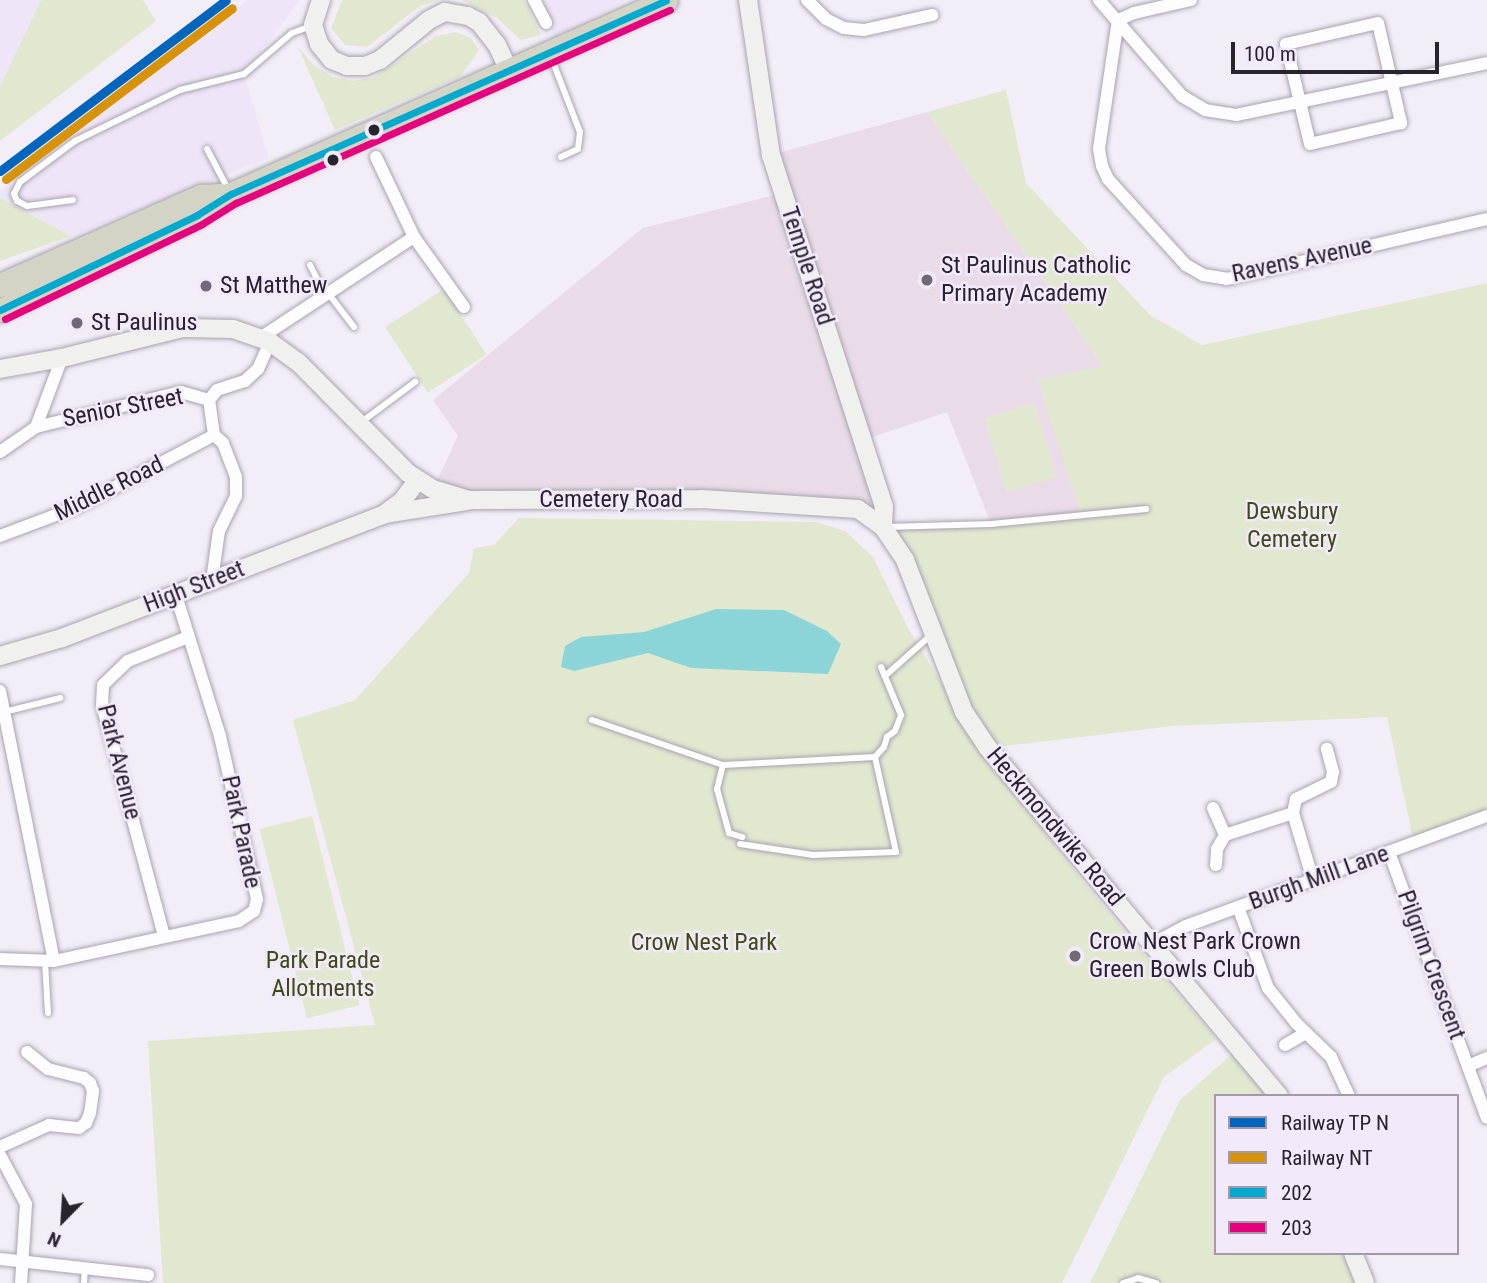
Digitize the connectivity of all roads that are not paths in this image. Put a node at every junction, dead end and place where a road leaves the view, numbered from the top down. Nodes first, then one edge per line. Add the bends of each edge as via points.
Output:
1 (321, 0) edge
2 (534, 0) edge
3 (666, 0) edge
4 (748, 0) edge
5 (807, 0) edge
6 (1099, 0) edge
7 (1191, 0) edge
8 (932, 15) dead end
9 (1118, 20) junction
10 (546, 23) dead end
11 (313, 25) junction
12 (549, 52) junction
13 (1487, 62) edge
14 (509, 71) junction
15 (1391, 81) junction
16 (1300, 101) junction
17 (207, 149) dead end
18 (561, 157) dead end
19 (376, 158) dead end
20 (231, 194) junction
21 (74, 200) dead end
22 (1487, 219) edge
23 (414, 237) junction
24 (310, 265) dead end
25 (0, 285) edge
26 (327, 294) junction
27 (464, 307) dead end
28 (0, 310) edge
29 (354, 327) dead end
30 (265, 340) junction
31 (62, 358) junction
32 (0, 369) edge
33 (415, 382) dead end
34 (209, 400) junction
35 (358, 425) junction
36 (36, 426) junction
37 (214, 435) junction
38 (0, 452) edge
39 (418, 480) junction
40 (469, 500) junction
41 (1146, 509) dead end
42 (385, 514) junction
43 (883, 527) junction
44 (0, 536) edge
45 (212, 580) junction
46 (176, 596) junction
47 (932, 633) junction
48 (188, 637) junction
49 (0, 656) edge
50 (881, 667) dead end
51 (886, 676) junction
52 (0, 691) edge
53 (60, 698) dead end
54 (4, 712) junction
55 (592, 720) dead end
56 (1327, 749) dead end
57 (875, 757) junction
58 (723, 765) junction
59 (1213, 807) dead end
60 (1293, 813) junction
61 (1487, 816) edge
62 (1226, 835) junction
63 (1389, 852) junction
64 (1216, 865) dead end
65 (1313, 880) junction
66 (1238, 907) junction
67 (164, 936) junction
68 (1152, 944) junction
69 (0, 960) edge
70 (50, 962) junction
71 (48, 1013) dead end
72 (1306, 1032) junction
73 (1285, 1045) dead end
74 (27, 1052) dead end
75 (1487, 1058) edge
76 (1468, 1066) junction
77 (1277, 1094) edge
78 (1348, 1094) edge
79 (1487, 1118) edge
80 (0, 1147) edge
81 (0, 1156) edge
82 (1354, 1255) edge
83 (0, 1259) edge
84 (24, 1262) junction
85 (85, 1269) junction
86 (148, 1275) dead end
87 (21, 1283) edge
88 (84, 1283) edge
89 (1123, 1283) edge
90 (1156, 1283) edge
91 (1365, 1283) edge

1 - 11 main road
2 - 10 street
3 - 12 highway
4 - 43 main road, Temple Road via 771,155 884,506
5 - 8 street via 826,19 844,28 864,30
6 - 9 street
7 - 9 street
9 - 16 street via 1182,96 1205,110 1236,115
9 - 22 street, Ravens Avenue via 1099,149 1102,166 1108,179 1186,265 1203,275 1227,279
11 - 14 main road via 319,44 332,60 365,66 380,60 429,20 445,12 458,13 479,22
11 - 21 lane via 292,33 244,74 180,90 75,141 20,182 14,194 27,206
12 - 14 highway
12 - 18 lane via 580,132 578,149
13 - 15 street
14 - 20 highway
15 - 16 street
15 - 16 street via 1401,123 1310,144
15 - 16 street via 1378,23 1286,44
17 - 20 lane
19 - 23 street
20 - 25 highway via 201,196
20 - 28 highway via 197,215
23 - 26 street
23 - 27 street
24 - 26 lane
26 - 29 lane
26 - 30 street
30 - 31 main road, Cemetery Road via 233,329 182,328
30 - 34 street via 258,369 245,382 217,390
30 - 35 main road, Cemetery Road via 298,362
31 - 32 main road, Cemetery Road
31 - 36 street
33 - 35 lane
34 - 36 street, Senior Street via 181,392
34 - 37 street
35 - 39 main road, Cemetery Road
36 - 38 street
37 - 44 street, Middle Road via 76,507
37 - 45 street via 229,456 236,496 219,531
39 - 40 main road, Cemetery Road
39 - 42 main road, High Street via 402,502
40 - 42 main road, High Street
40 - 43 main road, Cemetery Road via 702,499 820,505 858,509
41 - 43 lane via 991,524
42 - 45 main road, High Street
43 - 47 main road, Heckmondwike Road via 905,560
45 - 46 main road, High Street
46 - 48 street, Park Parade
46 - 49 main road, High Street
47 - 51 lane
47 - 68 main road, Heckmondwike Road via 964,712 988,748
48 - 67 street, Park Avenue via 128,661 103,685 102,705
48 - 67 street, Park Parade via 217,724 257,899 254,911 239,921
50 - 51 lane
51 - 57 lane via 901,715
52 - 54 street
53 - 54 lane
54 - 70 street
55 - 58 lane
56 - 60 street via 1331,782 1296,799
57 - 58 lane
57 - 58 lane via 896,852 813,855 741,840 729,833 718,789
59 - 62 street
60 - 62 street
60 - 65 street
61 - 63 street, Burgh Mill Lane
62 - 64 street via 1217,849
63 - 65 street, Burgh Mill Lane
63 - 76 street, Pilgrim Crescent
65 - 66 street, Burgh Mill Lane
66 - 68 street, Burgh Mill Lane
66 - 72 street via 1268,988
67 - 70 street, Park Parade
68 - 77 main road, Heckmondwike Road
69 - 70 street, Park Parade
70 - 71 lane
72 - 73 street
72 - 78 street via 1331,1057
74 - 80 street via 48,1069 84,1077 93,1091 90,1113 79,1128 49,1125
75 - 76 street
76 - 79 street, Pilgrim Crescent
81 - 84 street via 26,1205
82 - 91 main road
83 - 84 street
84 - 85 street
84 - 87 street
85 - 86 street
85 - 88 lane
89 - 90 lane via 1138,1278

